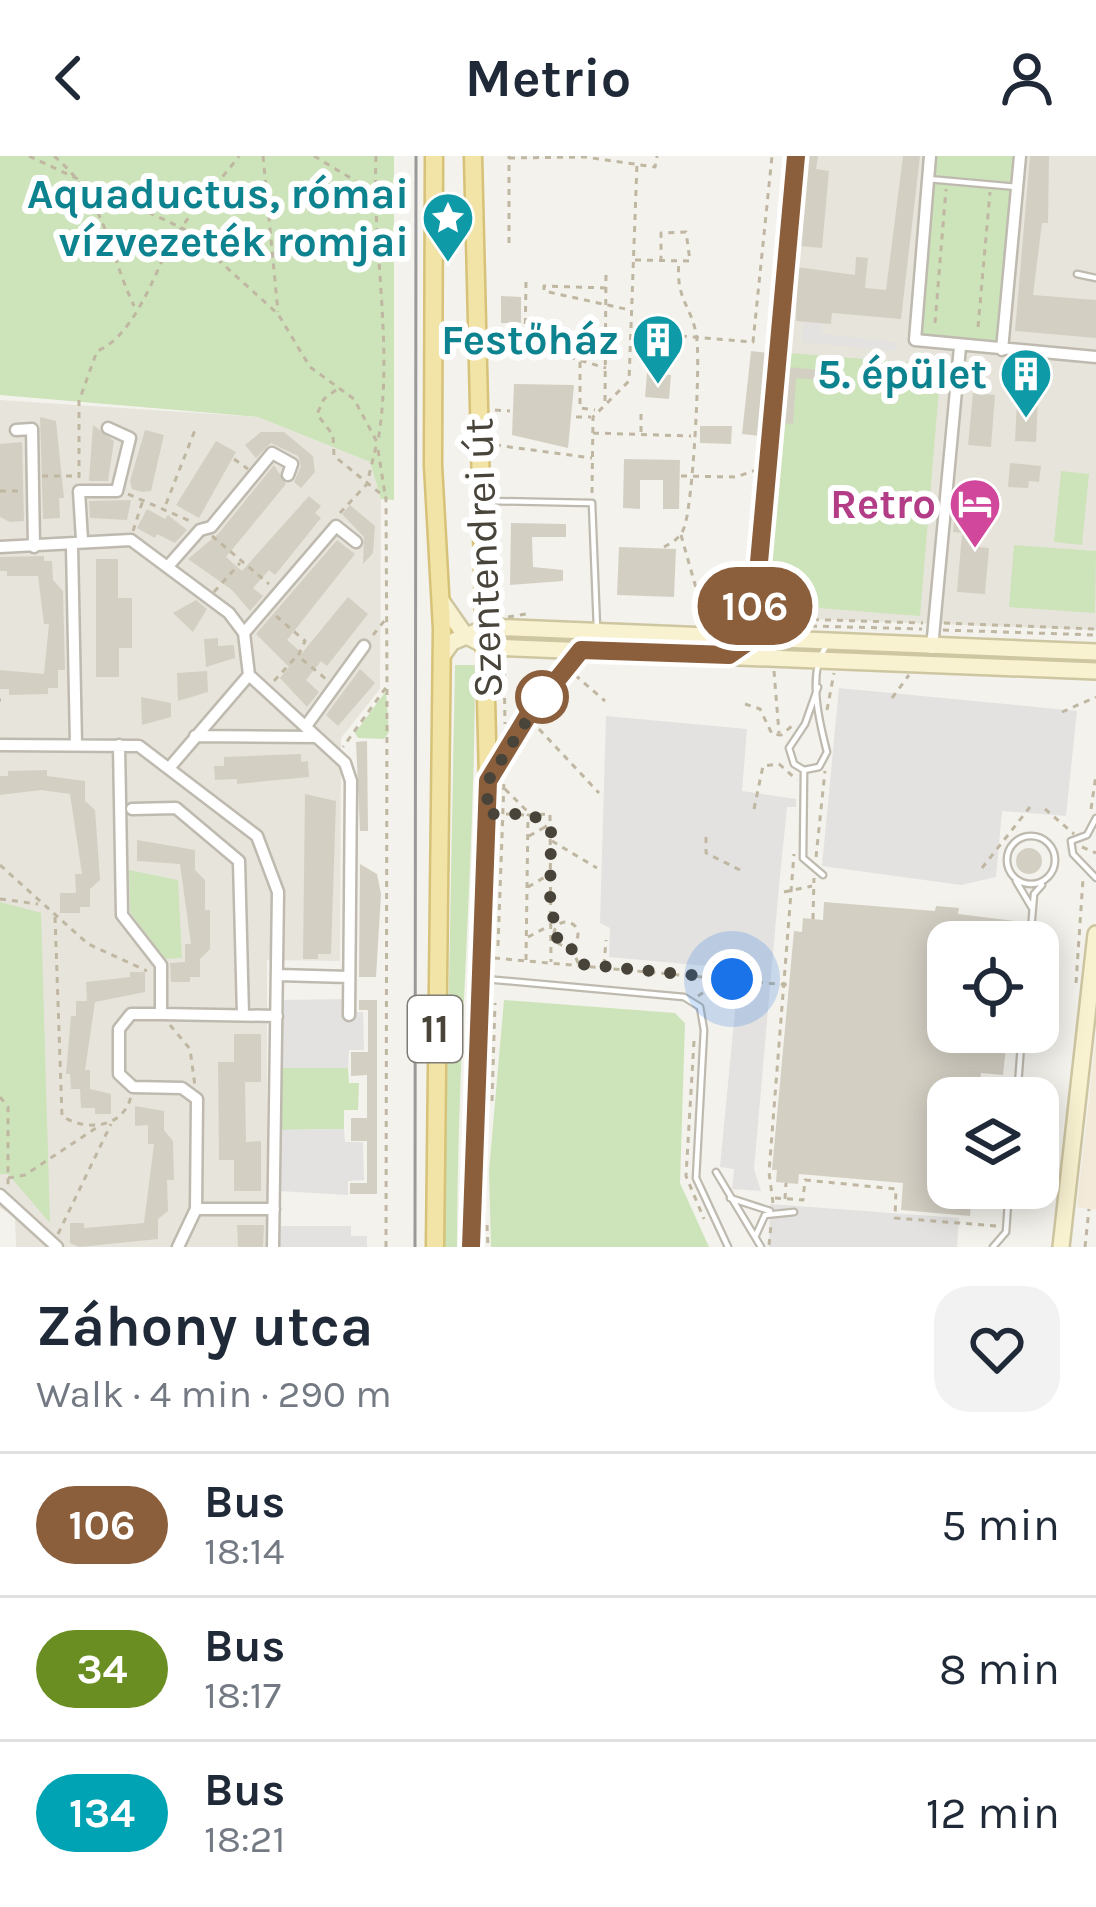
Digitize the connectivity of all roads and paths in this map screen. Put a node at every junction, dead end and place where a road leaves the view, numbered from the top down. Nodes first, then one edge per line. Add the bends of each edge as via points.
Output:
1 (29, 156) edge
2 (54, 156) edge
3 (239, 156) edge
4 (263, 156) edge
5 (314, 156) edge
6 (376, 156) edge
7 (434, 156) edge
8 (472, 156) edge
9 (585, 156) edge
10 (657, 156) edge
11 (772, 156) edge
12 (796, 156) edge
13 (930, 156) edge
14 (1020, 156) edge
15 (509, 157) edge
16 (618, 158) edge
17 (637, 163) junction
18 (71, 175) junction
19 (928, 179) junction
20 (947, 181) junction
21 (991, 185) junction
22 (1017, 187) junction
23 (374, 192) junction
24 (184, 229) junction
25 (509, 243) dead end
26 (634, 260) junction
27 (661, 260) junction
28 (680, 261) junction
29 (606, 271) dead end
30 (1077, 274) dead end
31 (1096, 278) edge
32 (526, 282) dead end
33 (606, 287) junction
34 (606, 304) junction
35 (135, 308) junction
36 (632, 311) junction
37 (278, 314) junction
38 (934, 323) dead end
39 (978, 327) dead end
40 (631, 332) junction
41 (697, 338) junction
42 (960, 346) junction
43 (1002, 350) junction
44 (1096, 357) edge
45 (580, 360) junction
46 (606, 368) junction
47 (337, 389) junction
48 (605, 403) junction
49 (493, 410) dead end
50 (599, 410) junction
51 (510, 411) dead end
52 (641, 411) dead end
53 (576, 417) dead end
54 (593, 417) junction
55 (108, 428) dead end
56 (16, 430) dead end
57 (195, 430) dead end
58 (591, 433) junction
59 (641, 434) junction
60 (692, 436) junction
61 (377, 442) junction
62 (494, 445) dead end
63 (592, 458) junction
64 (234, 460) dead end
65 (759, 470) dead end
66 (255, 473) junction
67 (289, 475) dead end
68 (34, 476) junction
69 (80, 476) junction
70 (681, 476) dead end
71 (690, 476) junction
72 (367, 484) junction
73 (79, 490) junction
74 (0, 491) edge
75 (116, 491) junction
76 (35, 492) junction
77 (386, 498) junction
78 (143, 499) junction
79 (483, 502) junction
80 (592, 503) junction
81 (166, 506) junction
82 (336, 526) junction
83 (203, 530) junction
84 (681, 535) junction
85 (130, 540) junction
86 (356, 542) dead end
87 (77, 543) junction
88 (0, 547) edge
89 (34, 547) junction
90 (664, 547) dead end
91 (241, 562) junction
92 (170, 564) junction
93 (280, 593) junction
94 (698, 595) dead end
95 (210, 596) junction
96 (442, 602) junction
97 (267, 608) junction
98 (385, 620) junction
99 (488, 627) junction
100 (597, 632) junction
101 (244, 633) junction
102 (464, 635) junction
103 (752, 639) junction
104 (787, 641) junction
105 (845, 643) junction
106 (364, 646) joint
107 (488, 647) junction
108 (581, 650) junction
109 (1096, 652) edge
110 (729, 655) junction
111 (932, 655) junction
112 (298, 656) junction
113 (442, 656) junction
114 (758, 656) junction
115 (819, 659) junction
116 (788, 666) dead end
117 (846, 668) dead end
118 (890, 670) dead end
119 (1096, 671) edge
120 (249, 675) junction
121 (388, 686) junction
122 (818, 687) junction
123 (336, 688) junction
124 (265, 690) junction
125 (1096, 697) edge
126 (892, 698) dead end
127 (746, 704) dead end
128 (755, 705) junction
129 (1062, 712) dead end
130 (755, 713) dead end
131 (527, 717) junction
132 (801, 721) dead end
133 (826, 725) dead end
134 (306, 726) junction
135 (800, 733) junction
136 (779, 735) junction
137 (195, 736) junction
138 (316, 736) junction
139 (819, 736) junction
140 (0, 745) edge
141 (76, 745) junction
142 (118, 745) junction
143 (337, 754) junction
144 (832, 760) dead end
145 (170, 767) junction
146 (804, 770) junction
147 (1096, 775) edge
148 (496, 784) junction
149 (800, 786) dead end
150 (599, 793) dead end
151 (132, 808) dead end
152 (1030, 808) dead end
153 (754, 809) dead end
154 (1045, 809) dead end
155 (487, 814) junction
156 (530, 814) junction
157 (1096, 818) edge
158 (549, 825) junction
159 (1087, 835) junction
160 (527, 837) junction
161 (706, 837) dead end
162 (1076, 837) junction
163 (551, 840) junction
164 (264, 849) junction
165 (1085, 852) junction
166 (1096, 853) edge
167 (794, 855) dead end
168 (239, 861) junction
169 (1084, 864) junction
170 (0, 865) edge
171 (597, 868) dead end
172 (982, 868) dead end
173 (742, 871) dead end
174 (814, 872) junction
175 (550, 874) junction
176 (823, 875) dead end
177 (1013, 877) junction
178 (1047, 878) junction
179 (1096, 878) edge
180 (814, 886) junction
181 (526, 888) junction
182 (784, 892) dead end
183 (791, 892) junction
184 (0, 898) edge
185 (40, 904) junction
186 (1033, 909) junction
187 (550, 913) junction
188 (56, 917) junction
189 (813, 919) dead end
190 (1032, 921) edge
191 (558, 924) junction
192 (550, 925) junction
193 (1096, 934) edge
194 (526, 938) junction
195 (606, 940) dead end
196 (557, 942) junction
197 (570, 946) junction
198 (481, 957) junction
199 (551, 959) junction
200 (526, 960) junction
201 (579, 964) junction
202 (604, 967) junction
203 (161, 973) junction
204 (278, 975) junction
205 (350, 977) junction
206 (479, 978) junction
207 (714, 978) junction
208 (787, 985) junction
209 (692, 1000) junction
210 (1075, 1000) dead end
211 (161, 1014) junction
212 (242, 1015) junction
213 (349, 1015) dead end
214 (277, 1016) junction
215 (697, 1031) dead end
216 (133, 1087) junction
217 (0, 1097) edge
218 (197, 1100) junction
219 (112, 1122) junction
220 (101, 1125) junction
221 (716, 1172) dead end
222 (769, 1172) junction
223 (757, 1175) dead end
224 (8, 1178) junction
225 (786, 1183) dead end
226 (4, 1197) edge
227 (773, 1197) junction
228 (730, 1198) junction
229 (785, 1198) junction
230 (196, 1209) junction
231 (274, 1209) junction
232 (1008, 1209) edge
233 (1089, 1209) dead end
234 (772, 1211) junction
235 (794, 1212) dead end
236 (711, 1230) dead end
237 (1006, 1230) junction
238 (755, 1238) junction
239 (56, 1245) edge
240 (178, 1247) edge
241 (273, 1247) edge
242 (386, 1247) edge
243 (435, 1247) edge
244 (471, 1247) edge
245 (727, 1247) edge
246 (765, 1247) edge
247 (993, 1247) edge
248 (1005, 1247) edge
249 (1061, 1247) edge
250 (1085, 1247) edge

1 - 18 path
2 - 18 path
3 - 24 path
4 - 37 path
5 - 23 path
6 - 23 path
7 - 96 main road, Szentendrei út / 11
8 - 79 main road, Szentendrei út / 11
9 - 15 path
9 - 16 path
10 - 17 path via 655,167
11 - 41 path via 754,343
12 - 103 street
13 - 19 street
14 - 22 street
15 - 25 path
16 - 17 path
17 - 26 path
18 - 24 path
18 - 35 path via 104,215
19 - 20 lane
19 - 42 street via 915,340
20 - 21 lane
20 - 38 path
21 - 22 lane
21 - 39 path
22 - 43 street
23 - 61 path via 383,368
24 - 35 path
24 - 37 path
26 - 27 path
26 - 36 path
27 - 28 path
27 - 28 path via 661,232 686,232 690,261
28 - 41 path via 676,288
29 - 33 path
30 - 31 lane
32 - 45 path via 525,344
33 - 34 path
33 - 34 path via 544,286
34 - 36 path
34 - 46 path
35 - 69 path via 112,346 97,352 79,401
36 - 40 path
37 - 47 path via 310,367
40 - 41 path
40 - 48 path via 629,381
41 - 60 path
42 - 43 street
42 - 111 street
43 - 44 street
45 - 46 path
45 - 50 path via 580,409
46 - 48 path
47 - 61 path via 354,399
47 - 72 path via 317,414 333,435 334,456
48 - 50 path
49 - 51 path
50 - 54 path
52 - 59 path
53 - 54 path
54 - 58 path
55 - 75 street via 130,438
56 - 68 street via 32,429
57 - 81 path
58 - 59 path
58 - 63 path
59 - 60 path
60 - 71 path
61 - 72 path
61 - 77 path
62 - 63 path
63 - 80 path
64 - 66 path
65 - 71 path
66 - 67 street via 278,452 292,464
66 - 83 street
68 - 69 path
68 - 76 street
69 - 73 path
70 - 71 path
71 - 84 path
72 - 77 path
72 - 82 path via 338,512
73 - 75 street
73 - 87 street
74 - 76 path
75 - 78 path
76 - 89 street
77 - 98 path
78 - 81 path
78 - 85 path
79 - 80 lane
79 - 99 main road, Szentendrei út / 11
80 - 100 lane
81 - 83 path
82 - 86 street
82 - 93 street
83 - 91 path
83 - 92 street
84 - 90 path
84 - 94 path
85 - 87 street
85 - 92 street
87 - 89 street
87 - 141 street
88 - 89 street
91 - 93 path
91 - 95 path
92 - 95 street
93 - 97 street
95 - 101 street
96 - 102 main road
96 - 113 main road, Szentendrei út / 11
97 - 101 street
97 - 112 path via 305,641
98 - 106 path
98 - 121 path
99 - 100 main road
99 - 102 main road
99 - 107 main road, Szentendrei út / 11
100 - 103 main road
101 - 120 street
102 - 107 main road
102 - 113 main road
103 - 104 main road
103 - 110 street
103 - 114 street
104 - 105 main road
104 - 115 lane
105 - 111 main road
105 - 115 lane
106 - 123 street
107 - 108 main road
107 - 148 main road, Szentendrei út / 11
108 - 110 main road
108 - 131 main road
109 - 111 main road
110 - 114 main road
111 - 115 main road
111 - 119 main road
112 - 123 path
112 - 124 path
113 - 243 main road, Szentendrei út / 11
114 - 115 main road
115 - 122 lane
116 - 136 path via 774,665
117 - 133 path via 832,674
118 - 126 path via 912,671
120 - 124 street
120 - 137 street
121 - 143 path
121 - 242 path
122 - 135 lane
122 - 139 lane
123 - 134 street
124 - 134 street
125 - 129 path
127 - 128 path
128 - 130 path
128 - 136 path via 767,731
131 - 148 main road
131 - 150 path
132 - 136 path
134 - 138 street
135 - 139 lane
135 - 146 lane via 788,754
137 - 138 street
137 - 145 street
138 - 143 street
139 - 146 lane via 826,758
140 - 141 street
141 - 142 street
142 - 145 street via 143,748
142 - 203 street via 122,914
143 - 205 street via 351,781
144 - 174 path
145 - 164 street via 248,825
146 - 174 lane via 803,858
147 - 159 path
148 - 155 main road, Szentendrei út / 11
148 - 156 path
149 - 153 path via 779,764 763,766
151 - 168 street via 176,808
152 - 172 path
154 - 162 path
155 - 156 path
155 - 198 main road, Szentendrei út / 11
156 - 158 path
156 - 158 path via 550,814
156 - 160 path
157 - 159 lane
158 - 160 path
158 - 163 path
159 - 162 lane
159 - 165 path
160 - 181 path
161 - 173 path via 706,854
162 - 165 path
162 - 169 lane via 1073,854
163 - 171 path
163 - 175 path
164 - 168 street
164 - 204 street via 277,879
165 - 166 path
165 - 169 path
167 - 183 path
168 - 212 street
169 - 179 lane
169 - 210 path
170 - 185 path
174 - 176 lane
174 - 180 path
175 - 181 path
175 - 187 path
177 - 178 lane via 1034,885
177 - 178 lane via 1008,854 1033,836 1052,849
177 - 186 lane
178 - 186 lane
180 - 183 path
180 - 189 path
181 - 194 path
182 - 183 path
183 - 208 path
184 - 185 path
185 - 188 path
186 - 190 lane
187 - 191 path
187 - 192 path
188 - 203 path via 88,944
188 - 220 path via 62,1116
191 - 196 path
191 - 197 path via 578,929
192 - 194 path
192 - 199 path
193 - 249 main road
194 - 200 path
195 - 202 path
196 - 197 path
196 - 199 path
197 - 201 path
198 - 200 path
198 - 206 main road, Szentendrei út / 11
199 - 200 path
199 - 201 path
201 - 202 path
202 - 207 path
203 - 211 street
204 - 205 street
204 - 214 street
205 - 213 street
206 - 209 lane
206 - 244 main road, Szentendrei út / 11
207 - 208 path
207 - 209 path
208 - 222 path
209 - 245 lane via 704,1015 696,1178
211 - 212 street
211 - 216 street via 131,1014 119,1029 119,1074
211 - 218 path via 190,1049
212 - 214 street
214 - 231 street
215 - 236 path via 686,1176
216 - 218 street via 182,1088
216 - 219 path via 128,1109
217 - 224 path via 8,1107
218 - 230 street
219 - 220 path
219 - 239 path
220 - 224 path
221 - 228 lane
222 - 223 path
222 - 227 path
224 - 226 path
225 - 229 path
226 - 239 street
227 - 229 path
227 - 234 path
228 - 234 lane
228 - 238 lane
229 - 237 path via 803,1200 805,1180 896,1189 895,1219
230 - 231 street
230 - 240 street
231 - 241 street
232 - 237 lane
233 - 250 path
234 - 235 lane
234 - 238 lane
234 - 246 path
237 - 247 lane
237 - 248 lane
238 - 246 lane

